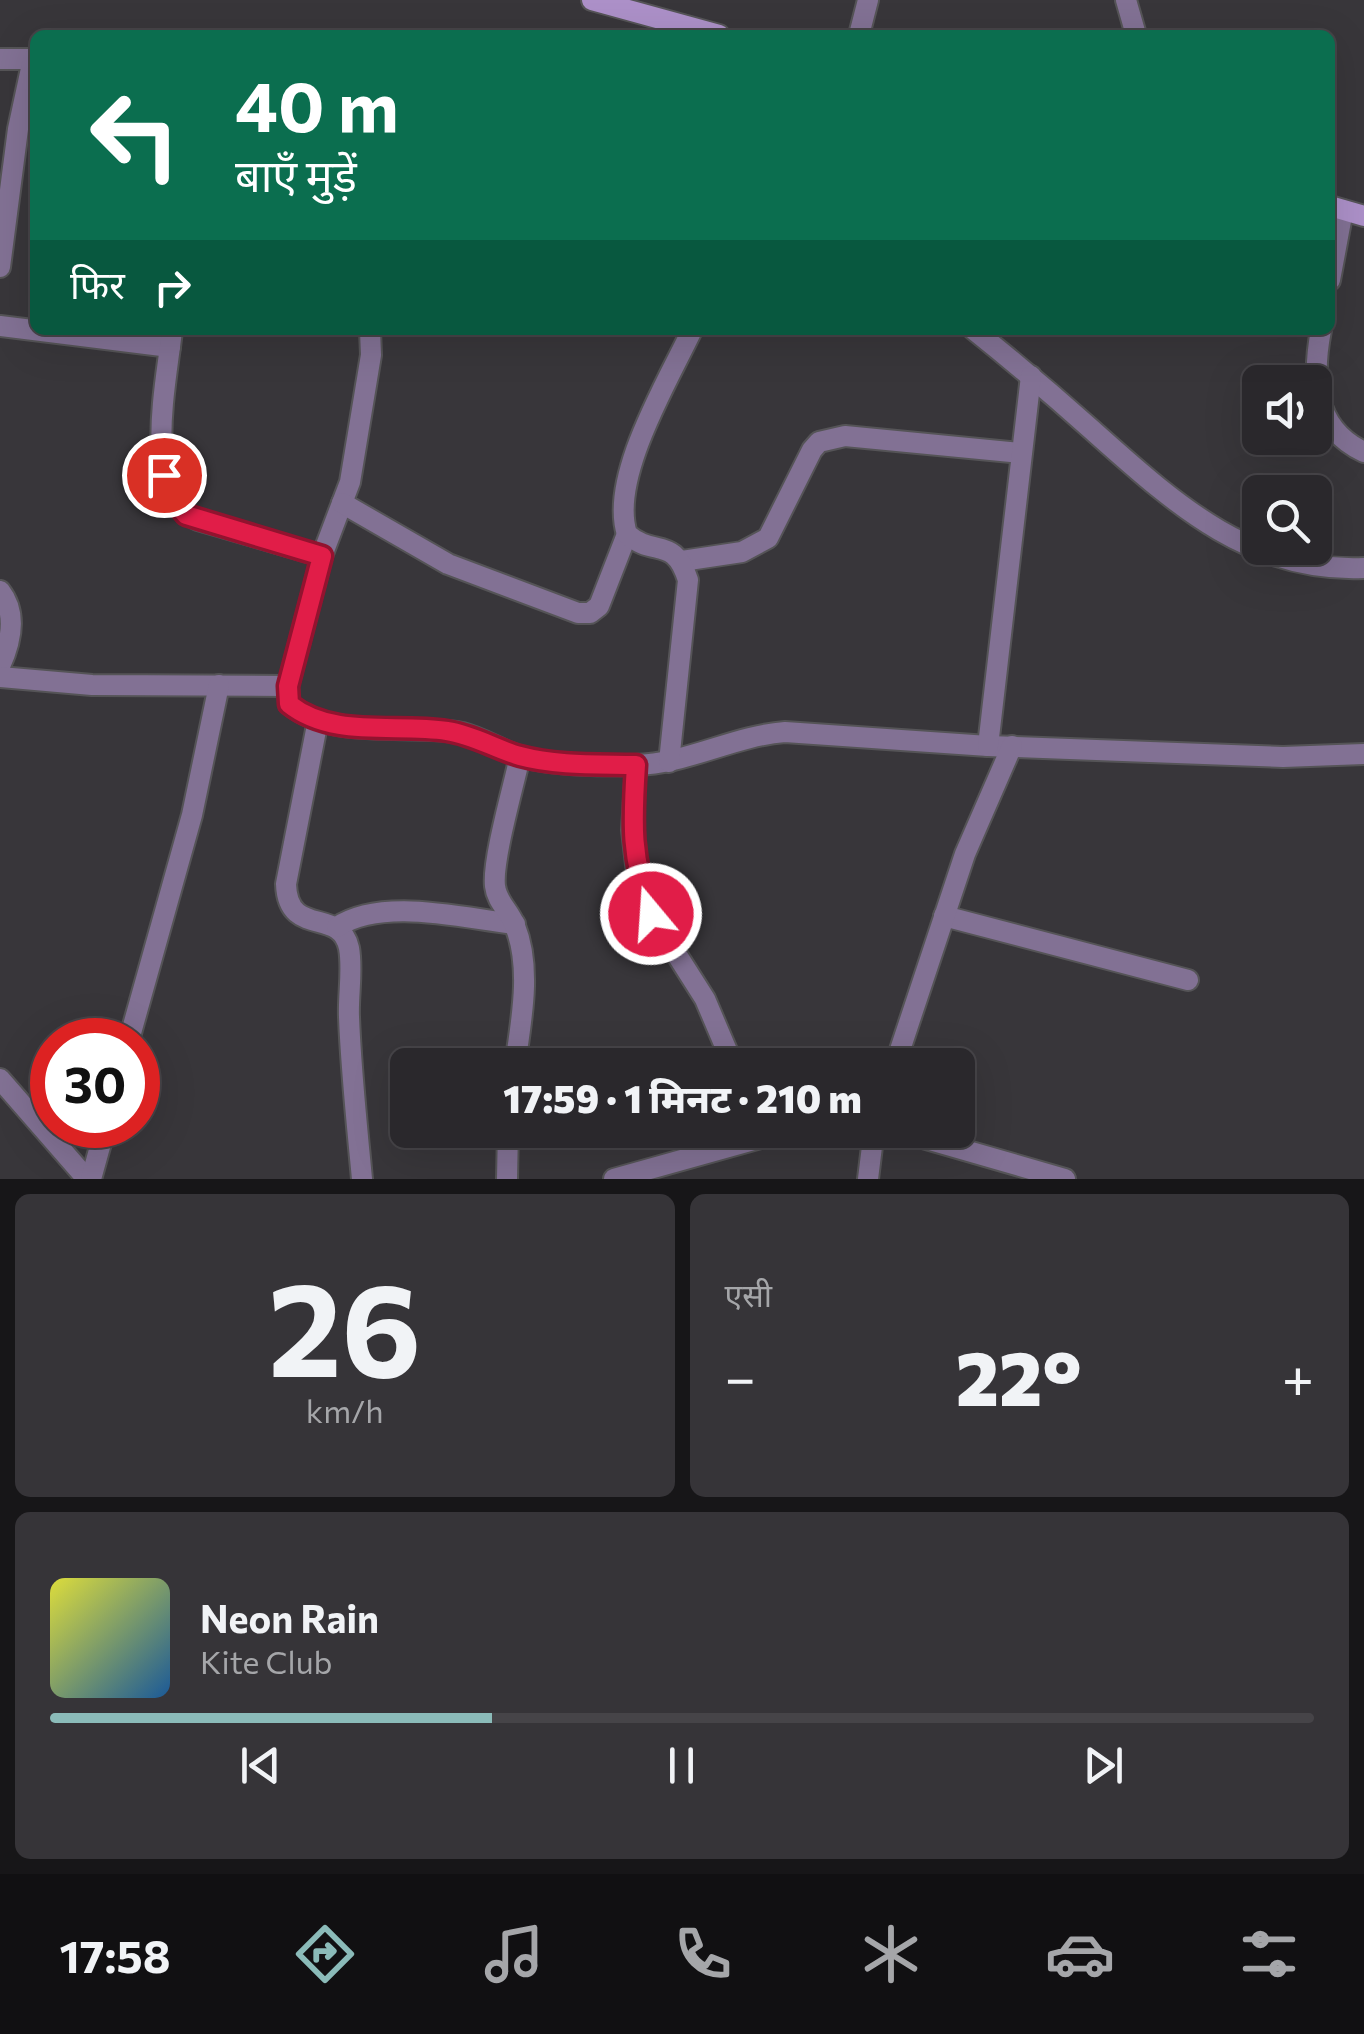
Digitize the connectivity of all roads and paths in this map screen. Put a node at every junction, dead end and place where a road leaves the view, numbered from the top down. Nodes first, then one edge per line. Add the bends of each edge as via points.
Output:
1 (592, 0) edge
2 (868, 0) edge
3 (1126, 0) edge
4 (701, 30) edge
5 (860, 30) edge
6 (1135, 30) edge
7 (0, 59) edge
8 (30, 59) edge
9 (30, 76) edge
10 (1336, 208) edge
11 (1364, 216) edge
12 (0, 267) edge
13 (0, 326) edge
14 (30, 329) edge
15 (114, 335) edge
16 (370, 335) edge
17 (690, 335) edge
18 (980, 335) edge
19 (1320, 335) edge
20 (171, 338) edge
21 (1030, 376) junction
22 (1364, 452) edge
23 (1021, 454) junction
24 (342, 502) junction
25 (626, 534) junction
26 (322, 556) junction
27 (682, 561) junction
28 (1364, 568) edge
29 (0, 591) edge
30 (0, 666) edge
31 (0, 676) edge
32 (219, 685) junction
33 (288, 686) junction
34 (318, 720) junction
35 (988, 746) junction
36 (1012, 746) junction
37 (1364, 754) edge
38 (520, 756) junction
39 (669, 762) junction
40 (636, 765) junction
41 (944, 916) junction
42 (515, 924) junction
43 (336, 928) junction
44 (1188, 980) dead end
45 (136, 1018) edge
46 (517, 1048) edge
47 (726, 1048) edge
48 (901, 1048) edge
49 (0, 1079) edge
50 (99, 1148) edge
51 (507, 1148) edge
52 (712, 1148) edge
53 (872, 1148) edge
54 (957, 1148) edge
55 (89, 1179) edge
56 (362, 1179) edge
57 (506, 1179) edge
58 (614, 1179) edge
59 (868, 1179) edge
60 (1065, 1179) edge

1 - 4 main road
2 - 5 street
3 - 6 street
7 - 8 street
9 - 12 street
10 - 11 main road
13 - 14 street
15 - 20 street
16 - 24 street
17 - 25 street via 631,471 622,507
18 - 21 street
19 - 22 street via 1317,392 1334,429
20 - 26 street via 162,464 175,502 198,520
21 - 23 street
21 - 28 street via 1206,525 1288,560
23 - 27 street via 830,437 812,450 768,538 742,552
23 - 35 street
24 - 25 street via 448,564 578,612 599,606
24 - 26 street
25 - 27 street via 671,550
26 - 33 street
27 - 39 street via 688,610
29 - 30 street via 12,625
31 - 32 street via 92,685
32 - 33 street
32 - 45 street via 192,815
33 - 34 street via 289,704
34 - 38 street via 466,734
34 - 43 street via 286,900 299,916
35 - 36 street
35 - 39 street via 784,732 756,734
36 - 37 street
36 - 41 street
38 - 40 street
38 - 42 street via 494,880 500,905
39 - 40 street
40 - 47 street via 637,872 651,914 705,999
41 - 44 street
41 - 48 street
42 - 43 street via 376,911
42 - 46 street via 523,988
43 - 56 street via 350,951
49 - 55 street
50 - 55 street
51 - 57 street
52 - 58 street
53 - 59 street
54 - 60 street

